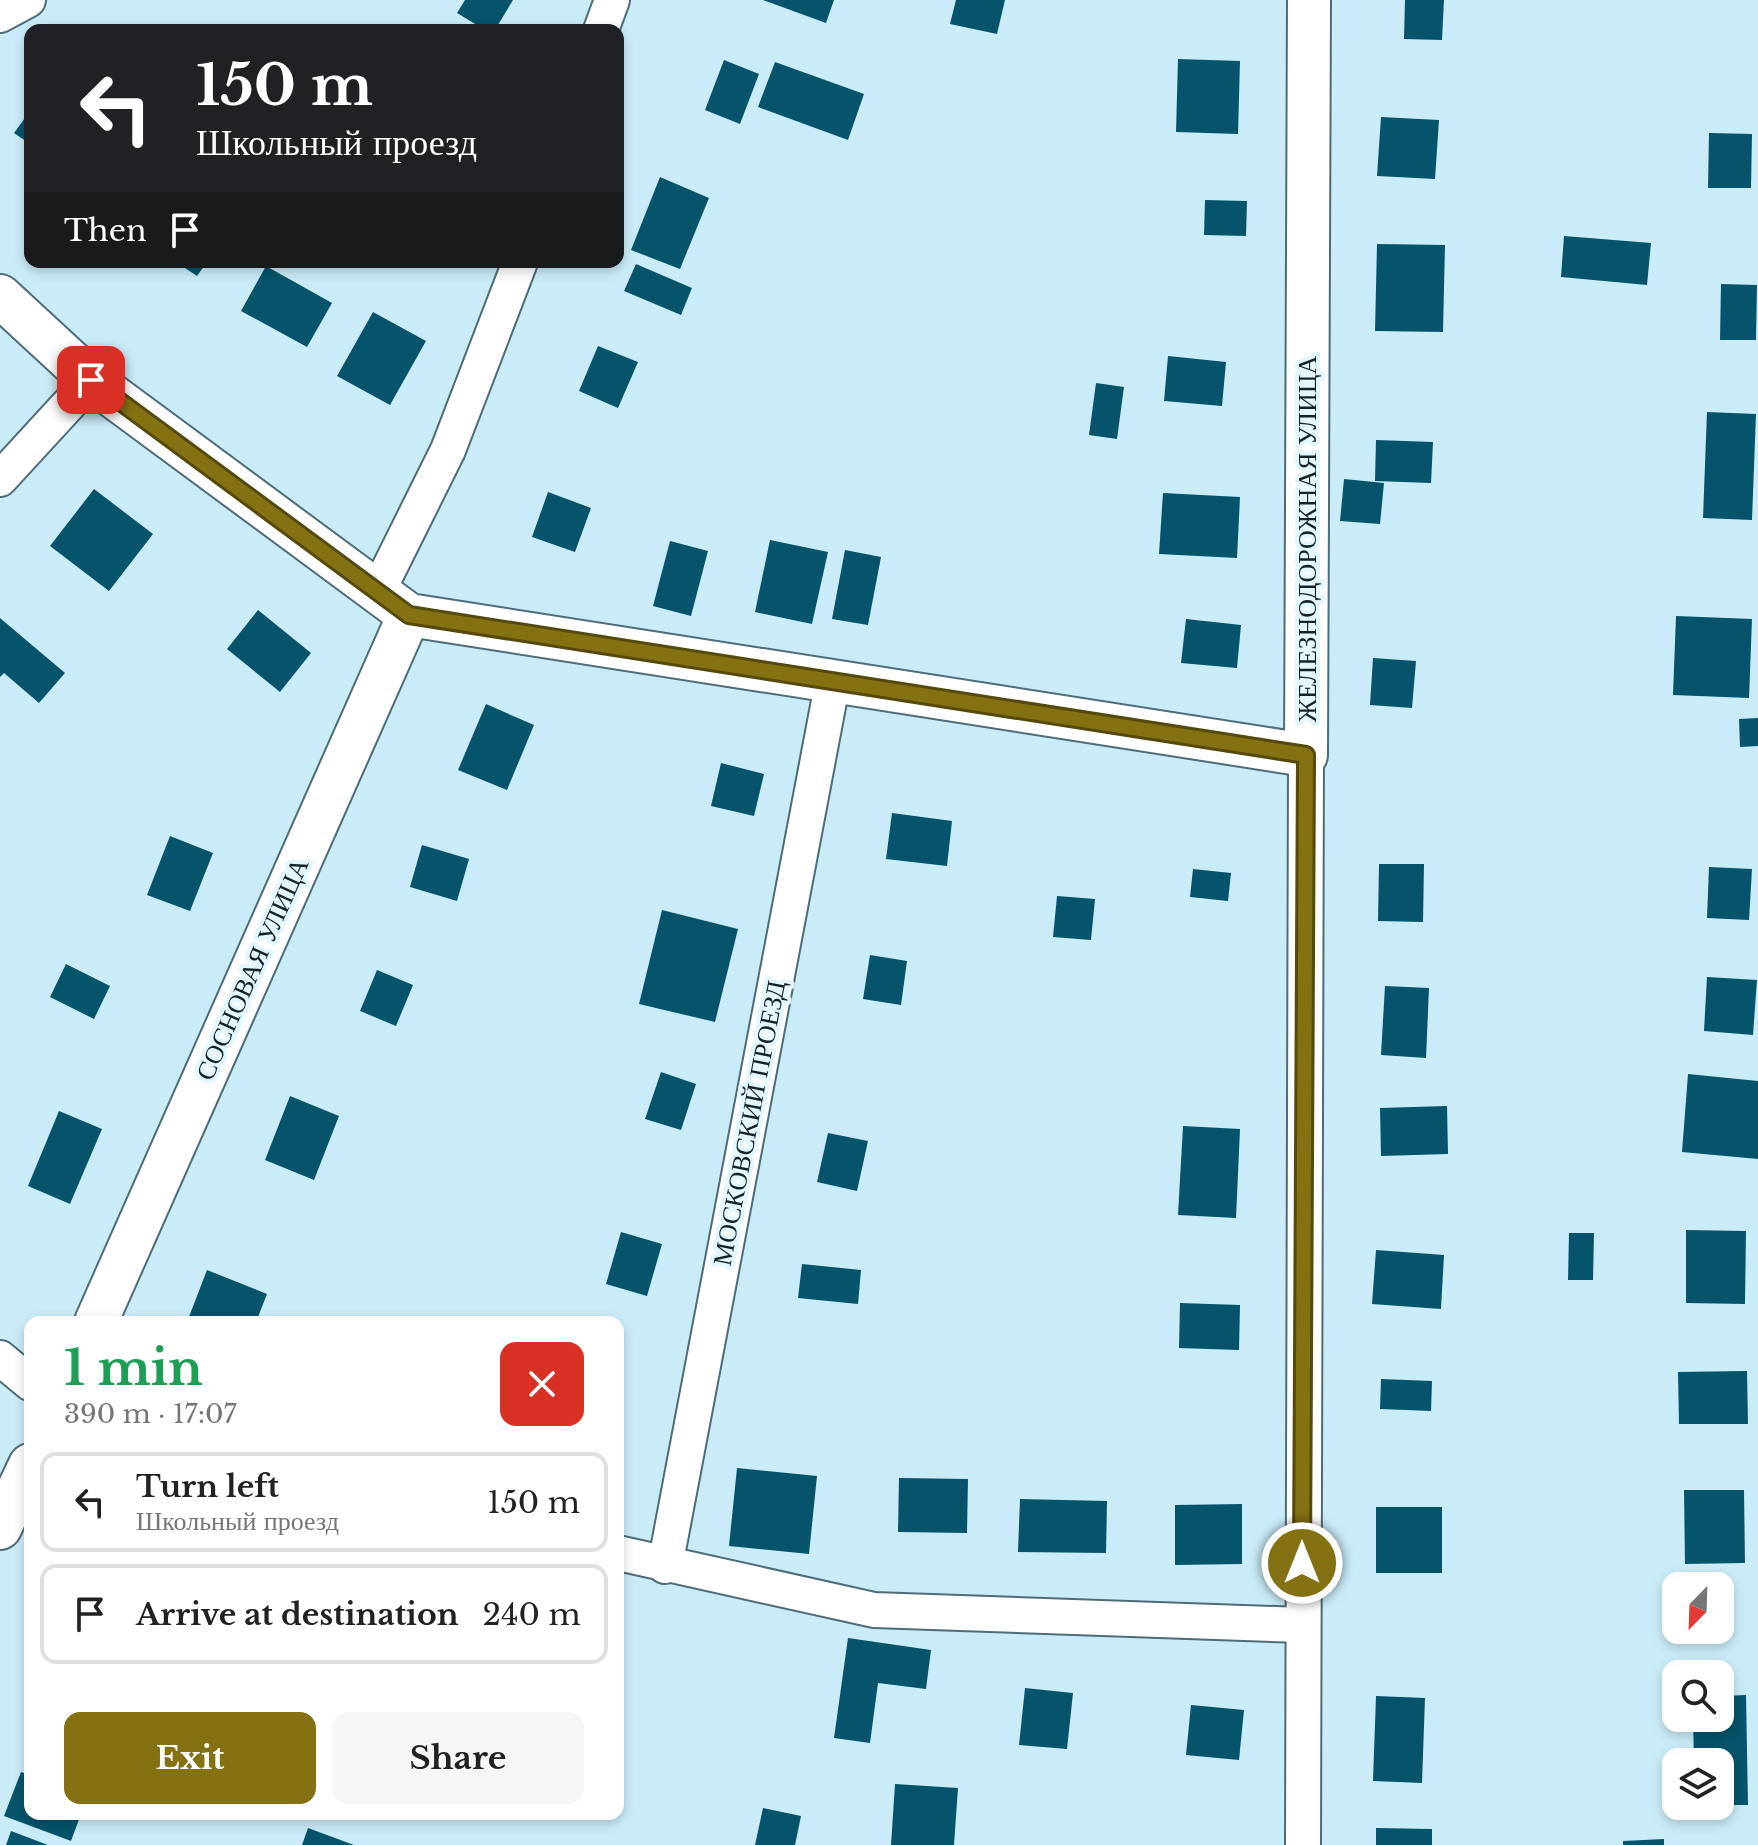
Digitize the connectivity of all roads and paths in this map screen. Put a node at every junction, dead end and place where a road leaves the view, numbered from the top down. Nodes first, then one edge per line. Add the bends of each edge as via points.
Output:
1 (28, 0) edge
2 (612, 0) edge
3 (1309, 0) edge
4 (0, 15) edge
5 (603, 24) edge
6 (518, 268) edge
7 (0, 296) edge
8 (91, 380) junction
9 (0, 479) edge
10 (392, 605) junction
11 (833, 680) junction
12 (1306, 755) junction
13 (98, 1316) edge
14 (0, 1358) edge
15 (24, 1378) edge
16 (24, 1478) edge
17 (0, 1528) edge
18 (624, 1555) edge
19 (665, 1566) junction
20 (1302, 1625) junction
21 (1303, 1845) edge

1 - 4 street
2 - 5 street
3 - 12 street, ЖЕЛЕЗНОДОРОЖНАЯ УЛИЦА
6 - 10 street
7 - 8 street
8 - 9 street
8 - 10 street
10 - 11 street
10 - 13 street, СОСНОВАЯ УЛИЦА
11 - 12 street
11 - 19 street, МОСКОВСКИЙ ПРОЕЗД
12 - 20 street, ЖЕЛЕЗНОДОРОЖНАЯ УЛИЦА
14 - 15 street
16 - 17 street
18 - 19 street
19 - 20 street via 874,1610
20 - 21 street, ЖЕЛЕЗНОДОРОЖНАЯ УЛИЦА

